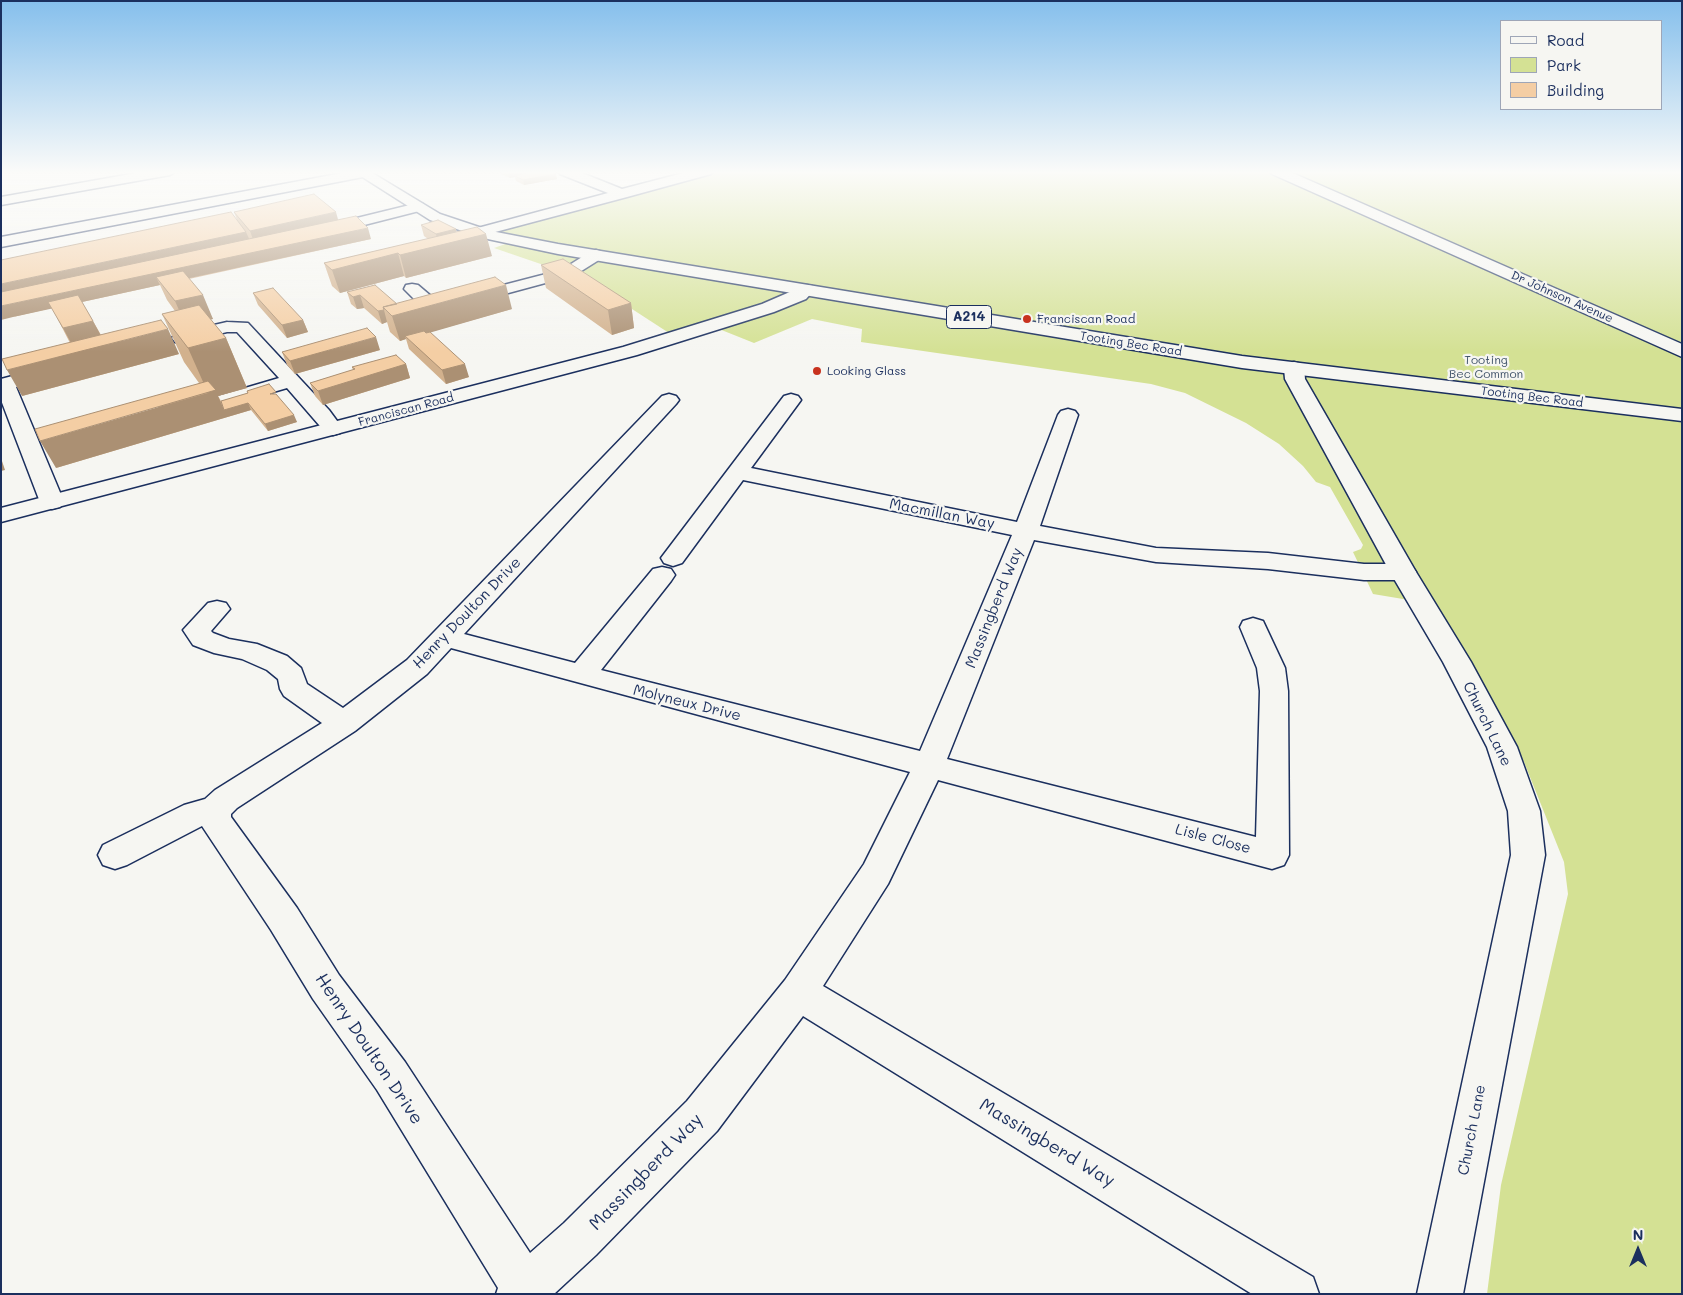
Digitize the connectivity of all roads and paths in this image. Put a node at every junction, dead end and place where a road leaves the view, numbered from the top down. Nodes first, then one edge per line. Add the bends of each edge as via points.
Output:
1 (55, 231) edge
2 (1414, 231) edge
3 (479, 232) edge
4 (1, 242) edge
5 (596, 255) junction
6 (412, 289) dead end
7 (806, 290) junction
8 (160, 344) edge
9 (1682, 350) edge
10 (1294, 368) junction
11 (63, 369) edge
12 (290, 381) junction
13 (669, 400) dead end
14 (791, 400) dead end
15 (1068, 415) dead end
16 (1682, 415) edge
17 (167, 417) edge
18 (333, 429) junction
19 (737, 472) junction
20 (52, 502) junction
21 (1, 515) edge
22 (1026, 531) junction
23 (1403, 572) junction
24 (217, 609) dead end
25 (1253, 627) dead end
26 (446, 638) junction
27 (581, 675) junction
28 (344, 723) junction
29 (929, 766) junction
30 (214, 810) junction
31 (115, 855) dead end
32 (798, 992) junction
33 (525, 1292) edge
34 (1296, 1294) edge
35 (1440, 1294) edge

1 - 4 main road
2 - 9 main road, Dr Johnson Avenue
3 - 5 main road, Tooting Bec Road / A214
5 - 6 main road via 569,272 548,279 438,307 431,306
5 - 7 main road, Tooting Bec Road / A214
7 - 10 main road, Tooting Bec Road / A214
7 - 18 main road, Franciscan Road via 768,308 638,349
8 - 12 main road via 218,328 242,327
10 - 16 main road, Tooting Bec Road / A214
10 - 23 main road, Church Lane via 1295,379
11 - 20 main road via 6,384 43,453
12 - 17 main road
12 - 18 main road
13 - 26 main road, Henry Doulton Drive
14 - 19 main road
15 - 22 main road
18 - 20 main road, Franciscan Road
19 - 22 main road, Macmillan Way
19 - 27 main road via 668,566
20 - 21 main road, Franciscan Road
22 - 23 main road, Massingberd Way via 1156,554 1268,560 1364,572
22 - 29 main road, Massingberd Way
23 - 35 main road, Church Lane via 1457,662 1502,747 1524,811 1528,855
24 - 28 main road via 196,630 203,639 277,663 291,675 294,690
25 - 29 main road, Lisle Close via 1271,668 1274,691 1272,855
26 - 27 main road, Molyneux Drive
26 - 28 main road, Henry Doulton Drive via 417,667
27 - 29 main road, Molyneux Drive
28 - 30 main road, Henry Doulton Drive
29 - 32 main road, Massingberd Way via 876,874
30 - 31 main road, Henry Doulton Drive via 195,814
30 - 33 main road, Henry Doulton Drive via 218,826 284,919 326,987 391,1076
32 - 33 main road, Massingberd Way via 702,1116
32 - 34 main road, Massingberd Way

